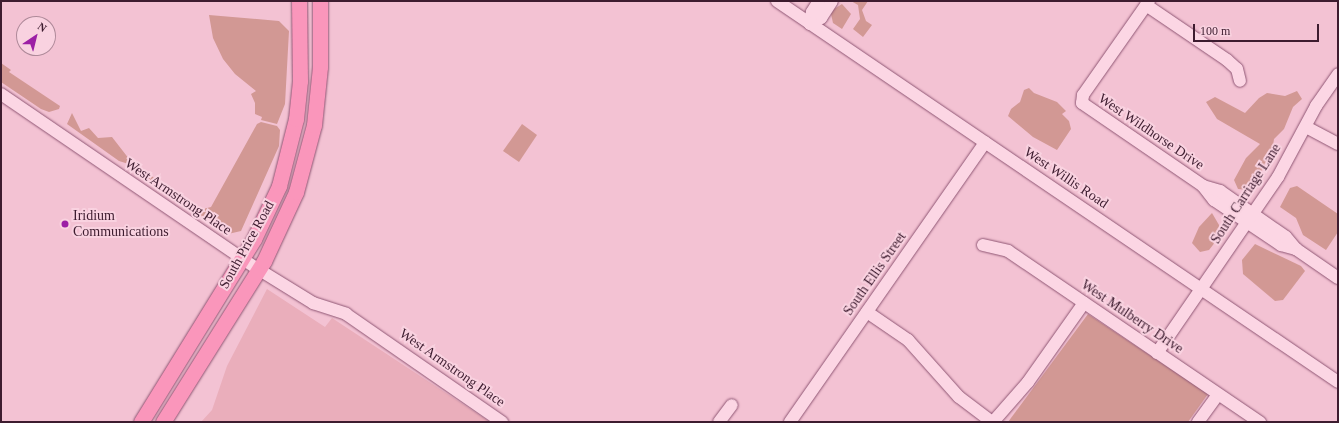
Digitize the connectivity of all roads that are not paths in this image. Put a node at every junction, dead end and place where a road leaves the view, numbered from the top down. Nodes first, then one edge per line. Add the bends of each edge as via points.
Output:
1 (776, 1) edge
2 (819, 1) edge
3 (832, 1) edge
4 (317, 3) edge
5 (1148, 3) edge
6 (300, 6) edge
7 (810, 24) junction
8 (1338, 74) edge
9 (1240, 81) dead end
10 (1, 94) edge
11 (318, 96) junction
12 (1306, 127) junction
13 (985, 142) junction
14 (1338, 144) edge
15 (1250, 218) junction
16 (984, 245) dead end
17 (243, 258) junction
18 (258, 269) junction
19 (1338, 278) edge
20 (1201, 288) junction
21 (1084, 303) junction
22 (867, 312) junction
23 (1157, 353) junction
24 (1338, 382) edge
25 (1218, 394) junction
26 (732, 405) dead end
27 (141, 422) edge
28 (163, 422) edge
29 (502, 422) edge
30 (719, 422) edge
31 (790, 422) edge
32 (993, 422) edge
33 (1198, 422) edge
34 (1260, 422) edge

1 - 7 street, West Willis Road
2 - 7 street via 812,12
3 - 7 street via 821,18
4 - 11 main road, South Price Road
5 - 9 street via 1238,69
5 - 15 street, West Wildhorse Drive via 1083,96 1082,103 1203,186 1220,191
6 - 11 main road via 309,18 311,65
6 - 17 main road, South Price Road via 300,82 289,153 267,214
7 - 13 street, West Willis Road
8 - 12 street, South Carriage Lane via 1316,106
10 - 17 street, West Armstrong Place
11 - 18 main road, South Price Road via 314,125 296,192 284,223
12 - 14 street
12 - 15 street, South Carriage Lane via 1278,177
13 - 20 street, West Willis Road
13 - 22 street, South Ellis Street
15 - 19 street, West Wildhorse Drive via 1286,238 1296,249
15 - 20 street, South Carriage Lane
16 - 21 street, West Mulberry Drive via 1008,251
17 - 18 street, West Armstrong Place
17 - 27 main road, South Price Road
18 - 28 main road, South Price Road
18 - 29 street, West Armstrong Place via 313,303 346,314
20 - 23 street, South Carriage Lane
20 - 24 street, West Willis Road
21 - 23 street, West Mulberry Drive
21 - 32 street via 1028,382
22 - 31 street, South Ellis Street
22 - 32 street via 908,340 959,397
23 - 25 street, West Mulberry Drive
25 - 33 street
25 - 34 street, West Mulberry Drive
26 - 30 street

